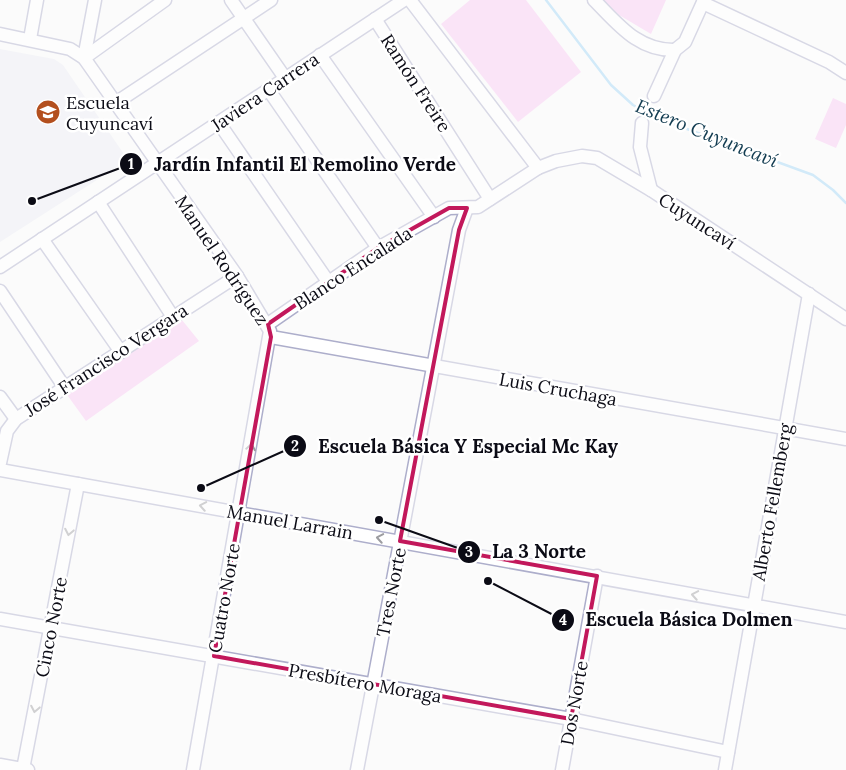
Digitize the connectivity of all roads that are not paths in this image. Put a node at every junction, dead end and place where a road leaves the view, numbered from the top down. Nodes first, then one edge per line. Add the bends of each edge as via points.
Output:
1 (37, 0) edge
2 (95, 0) edge
3 (231, 0) edge
4 (270, 0) edge
5 (404, 0) edge
6 (410, 0) edge
7 (594, 0) edge
8 (703, 1) edge
9 (160, 2) edge
10 (244, 18) junction
11 (375, 19) junction
12 (0, 34) edge
13 (30, 39) junction
14 (675, 50) junction
15 (320, 55) junction
16 (84, 58) junction
17 (844, 70) edge
18 (285, 78) junction
19 (268, 89) junction
20 (654, 96) dead end
21 (114, 104) junction
22 (219, 123) junction
23 (642, 123) dead end
24 (156, 164) junction
25 (538, 168) junction
26 (650, 190) junction
27 (490, 199) junction
28 (98, 202) junction
29 (467, 208) junction
30 (434, 218) junction
31 (42, 239) junction
32 (378, 248) junction
33 (0, 268) edge
34 (236, 276) junction
35 (329, 283) junction
36 (0, 290) edge
37 (809, 294) junction
38 (173, 317) junction
39 (846, 319) edge
40 (268, 324) junction
41 (271, 337) junction
42 (121, 352) junction
43 (433, 367) junction
44 (65, 388) junction
45 (0, 396) edge
46 (16, 419) junction
47 (785, 428) junction
48 (846, 439) edge
49 (0, 463) edge
50 (0, 470) edge
51 (78, 484) junction
52 (239, 512) junction
53 (400, 542) junction
54 (597, 576) junction
55 (754, 606) junction
56 (0, 619) edge
57 (846, 622) edge
58 (51, 628) junction
59 (214, 656) junction
60 (372, 686) junction
61 (571, 719) junction
62 (728, 752) junction
63 (0, 765) edge
64 (25, 770) edge
65 (193, 770) edge
66 (356, 770) edge
67 (562, 770) edge
68 (725, 770) edge

1 - 13 street
2 - 16 street
3 - 10 street
4 - 10 street
5 - 11 street, Javiera Carrera
6 - 25 street
7 - 14 street via 642,44 658,50
8 - 14 street via 685,42
8 - 17 street
9 - 16 street
10 - 18 street
10 - 21 street
11 - 15 street, Javiera Carrera
11 - 27 street, Ramón Freire
12 - 13 street
13 - 16 street via 70,49
14 - 20 street
15 - 18 street, Javiera Carrera
15 - 30 street
16 - 21 street, Manuel Rodríguez
18 - 19 street, Javiera Carrera
19 - 22 street, Javiera Carrera
19 - 32 street
21 - 24 street, Manuel Rodríguez
22 - 24 street, Javiera Carrera
22 - 35 street
23 - 26 street via 640,147
24 - 28 street, Javiera Carrera
24 - 34 street, Manuel Rodríguez
25 - 26 street, Cuyuncaví via 572,157 590,156
25 - 27 street, Cuyuncaví
26 - 37 street, Cuyuncaví
27 - 29 street, Cuyuncaví via 478,207
28 - 31 street, Javiera Carrera
28 - 38 street
29 - 30 street, Blanco Encalada via 449,208
29 - 43 street, Tres Norte via 459,230
30 - 32 street, Blanco Encalada
31 - 33 street, Javiera Carrera
31 - 42 street
32 - 35 street, Blanco Encalada
34 - 38 street, José Francisco Vergara
34 - 40 street, Manuel Rodríguez
35 - 40 street, Blanco Encalada
36 - 44 street
37 - 39 street, Cuyuncaví
37 - 47 street, Alberto Fellemberg
38 - 42 street, José Francisco Vergara
40 - 41 street, Manuel Rodríguez
41 - 43 street, Luis Cruchaga
52 -> 41 street, Cuatro Norte
42 - 44 street, José Francisco Vergara
43 - 47 street, Luis Cruchaga
43 - 53 street, Tres Norte
44 - 46 street, José Francisco Vergara
45 - 46 street
46 - 49 street, José Francisco Vergara via 7,431
47 - 48 street, Luis Cruchaga
47 - 55 street, Alberto Fellemberg
50 - 51 street, Manuel Larrain
52 -> 51 street, Manuel Larrain
51 -> 58 street, Cinco Norte
53 -> 52 street, Manuel Larrain
52 - 59 street, Cuatro Norte
53 - 54 street, Manuel Larrain
53 - 60 street, Tres Norte
55 -> 54 street, Manuel Larrain
54 - 61 street, Dos Norte
55 - 57 street, Manuel Larrain
55 - 62 street, Alberto Fellemberg
56 - 58 street, Presbítero Moraga
58 - 59 street, Presbítero Moraga
58 -> 64 street, Cinco Norte
59 - 60 street, Presbítero Moraga
59 - 65 street, Cuatro Norte
60 - 61 street, Presbítero Moraga
60 - 66 street, Tres Norte
61 - 62 street, Presbítero Moraga
61 - 67 street, Dos Norte
62 - 68 street, Alberto Fellemberg
63 - 64 street

